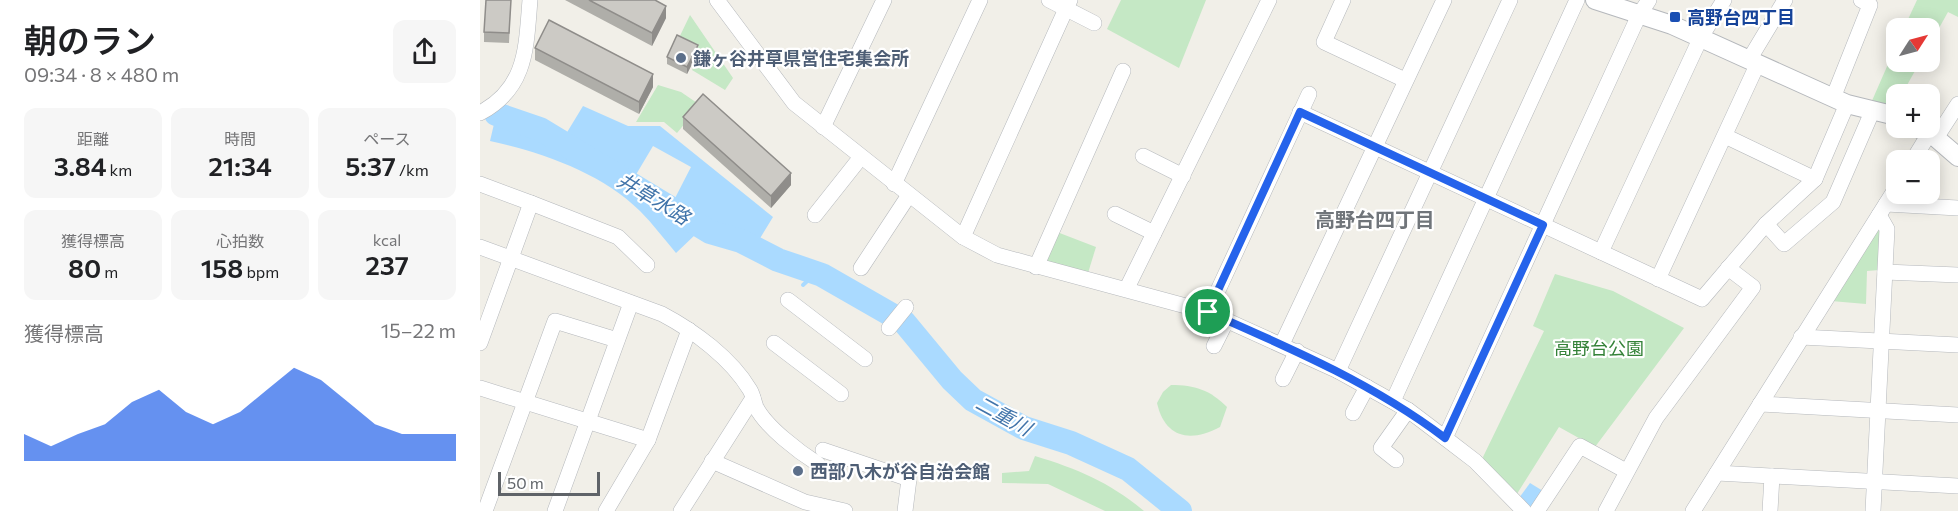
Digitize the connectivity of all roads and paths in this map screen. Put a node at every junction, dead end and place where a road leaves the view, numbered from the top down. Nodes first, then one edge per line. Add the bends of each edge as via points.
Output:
1 (530, 0) edge
2 (884, 0) edge
3 (980, 0) edge
4 (1049, 0) edge
5 (1269, 0) edge
6 (1342, 0) edge
7 (1444, 0) edge
8 (1510, 0) edge
9 (1577, 0) edge
10 (1595, 0) edge
11 (1724, 0) edge
12 (1785, 0) edge
13 (1861, 0) edge
14 (722, 2) edge
15 (1068, 4) edge
16 (1644, 8) edge
17 (1094, 23) dead end
18 (1701, 37) junction
19 (1754, 62) junction
20 (1123, 71) dead end
21 (1405, 80) junction
22 (1309, 94) dead end
23 (1840, 101) junction
24 (1956, 110) edge
25 (1300, 112) junction
26 (1872, 112) junction
27 (480, 113) edge
28 (1886, 114) edge
29 (1940, 123) edge
30 (823, 127) junction
31 (1725, 136) junction
32 (1934, 138) edge
33 (1375, 147) junction
34 (1143, 156) dead end
35 (861, 157) junction
36 (1958, 157) edge
37 (1430, 173) junction
38 (1182, 176) junction
39 (1815, 179) junction
40 (480, 184) edge
41 (894, 184) junction
42 (909, 195) junction
43 (1486, 199) junction
44 (531, 203) junction
45 (1886, 204) edge
46 (1958, 208) edge
47 (1882, 210) junction
48 (1115, 214) dead end
49 (815, 215) dead end
50 (1766, 224) junction
51 (1543, 225) junction
52 (1154, 233) junction
53 (963, 237) junction
54 (480, 247) edge
55 (1600, 252) junction
56 (512, 259) junction
57 (647, 265) dead end
58 (1036, 267) junction
59 (861, 268) dead end
60 (1728, 268) junction
61 (1885, 272) junction
62 (1958, 275) edge
63 (1658, 279) junction
64 (1128, 288) junction
65 (788, 300) dead end
66 (631, 303) junction
67 (906, 307) dead end
68 (1208, 312) junction
69 (1227, 320) junction
70 (889, 328) dead end
71 (689, 330) junction
72 (1801, 338) junction
73 (617, 340) junction
74 (1882, 341) junction
75 (480, 343) edge
76 (774, 343) dead end
77 (1282, 344) junction
78 (1958, 345) edge
79 (1214, 346) dead end
80 (1297, 351) junction
81 (865, 359) dead end
82 (1338, 371) junction
83 (1283, 380) dead end
84 (1366, 387) junction
85 (480, 388) edge
86 (841, 394) dead end
87 (753, 398) junction
88 (1393, 401) junction
89 (527, 402) junction
90 (1760, 404) junction
91 (1408, 410) junction
92 (1878, 411) junction
93 (1353, 413) dead end
94 (1958, 416) edge
95 (588, 420) junction
96 (1445, 438) junction
97 (648, 440) junction
98 (1396, 460) dead end
99 (712, 461) junction
100 (1626, 471) junction
101 (1717, 473) junction
102 (1772, 476) junction
103 (1875, 481) junction
104 (1958, 486) edge
105 (485, 511) edge
106 (555, 511) edge
107 (606, 511) edge
108 (681, 511) edge
109 (845, 511) edge
110 (905, 511) edge
111 (1524, 511) edge
112 (1537, 511) edge
113 (1606, 511) edge
114 (1693, 511) edge
115 (1770, 511) edge
116 (1874, 511) edge

1 - 27 street via 525,51 514,85 497,103
2 - 30 street
3 - 41 street
4 - 15 street
5 - 38 street
6 - 21 street via 1324,42
7 - 21 street
8 - 37 street
9 - 43 street
10 - 16 street
11 - 18 street
12 - 19 street
13 - 23 street via 1870,5
14 - 30 street via 794,103
15 - 17 street
15 - 53 street
16 - 18 street
16 - 51 street
18 - 19 street
18 - 55 street
19 - 23 street
19 - 31 street
20 - 58 street
21 - 33 street
22 - 25 street
23 - 26 street
23 - 39 street
24 - 29 street
25 - 33 street
25 - 68 street
26 - 28 street
26 - 50 street via 1833,202 1784,244
30 - 35 street
31 - 39 street
31 - 63 street
32 - 36 street
33 - 37 street
33 - 77 street
34 - 38 street
35 - 41 street
35 - 49 street
37 - 43 street
37 - 82 street
38 - 52 street
39 - 50 street
40 - 44 street
41 - 42 street
42 - 53 street
42 - 59 street
43 - 51 street
43 - 88 street
44 - 56 street
44 - 57 street via 618,237
45 - 47 street
46 - 47 street
47 - 61 street via 1887,229
47 - 72 street
48 - 52 street
50 - 60 street
51 - 55 street
51 - 96 street
52 - 64 street
53 - 58 street via 997,255
54 - 56 street
55 - 63 street
56 - 66 street
56 - 75 street
58 - 64 street
60 - 63 street via 1702,299
60 - 100 street via 1753,287 1656,418
61 - 62 street
61 - 74 street
64 - 68 street
65 - 81 street
66 - 71 street via 662,314
66 - 73 street
67 - 70 street
68 - 69 street
69 - 77 street
69 - 79 street
71 - 87 street via 735,371
71 - 97 street
72 - 74 street
72 - 90 street
73 - 89 street via 555,321
73 - 95 street
74 - 78 street
74 - 92 street
76 - 86 street
77 - 80 street
80 - 82 street
80 - 83 street
82 - 84 street
84 - 88 street
84 - 93 street
85 - 89 street
87 - 99 street
87 - 110 street via 761,415 801,453 909,479
88 - 91 street
89 - 95 street
89 - 105 street
90 - 92 street
90 - 101 street
91 - 96 street
91 - 98 street via 1381,448
92 - 94 street
92 - 103 street
95 - 97 street
95 - 106 street
96 - 111 street
97 - 107 street
99 - 108 street
99 - 109 street via 805,502
100 - 112 street via 1580,446
100 - 113 street
101 - 102 street
101 - 114 street
102 - 103 street
102 - 115 street
103 - 104 street
103 - 116 street

